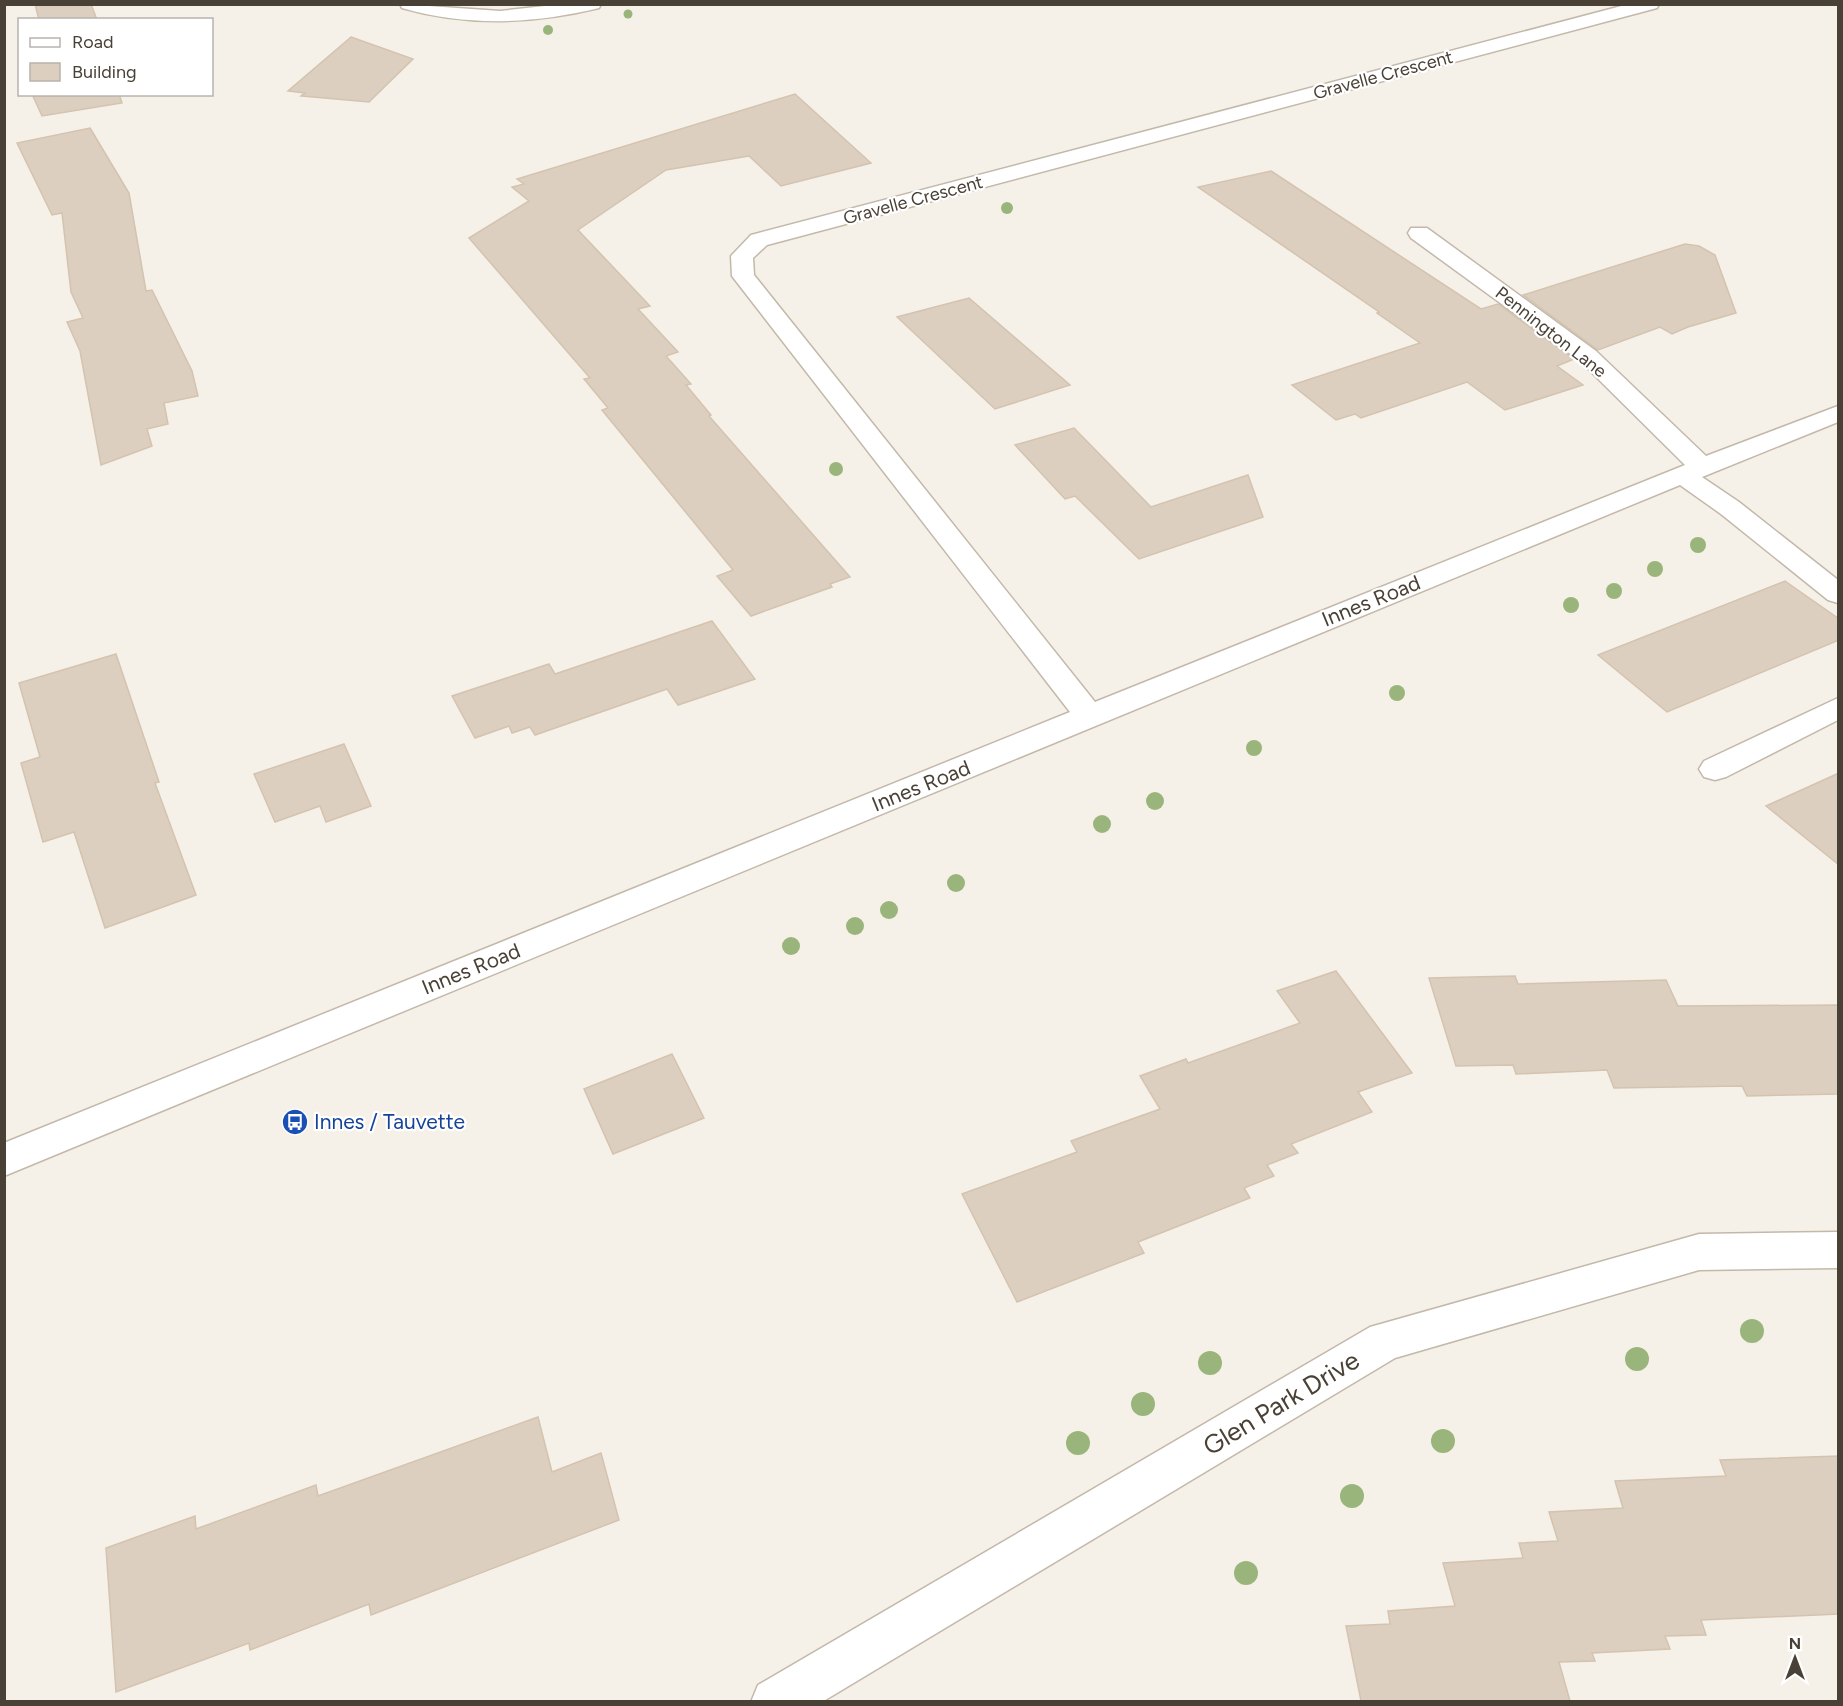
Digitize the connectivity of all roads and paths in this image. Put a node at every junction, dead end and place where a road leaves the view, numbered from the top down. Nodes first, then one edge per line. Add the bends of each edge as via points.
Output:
1 (408, 4) edge
2 (593, 4) edge
3 (1651, 4) edge
4 (1419, 233) dead end
5 (1839, 413) edge
6 (1692, 471) junction
7 (1839, 594) edge
8 (1839, 708) edge
9 (1090, 717) junction
10 (1715, 769) dead end
11 (4, 1160) edge
12 (1839, 1250) edge
13 (775, 1701) edge

1 - 2 street via 428,11 482,18 558,12
3 - 9 street, Gravelle Crescent via 759,240 742,256 743,276
4 - 6 street, Pennington Lane via 1588,356
5 - 6 street, Innes Road
6 - 7 street, Pennington Lane via 1730,508
6 - 9 street, Innes Road
8 - 10 street
9 - 11 street, Innes Road
12 - 13 street, Glen Park Drive via 1699,1252 1385,1341

